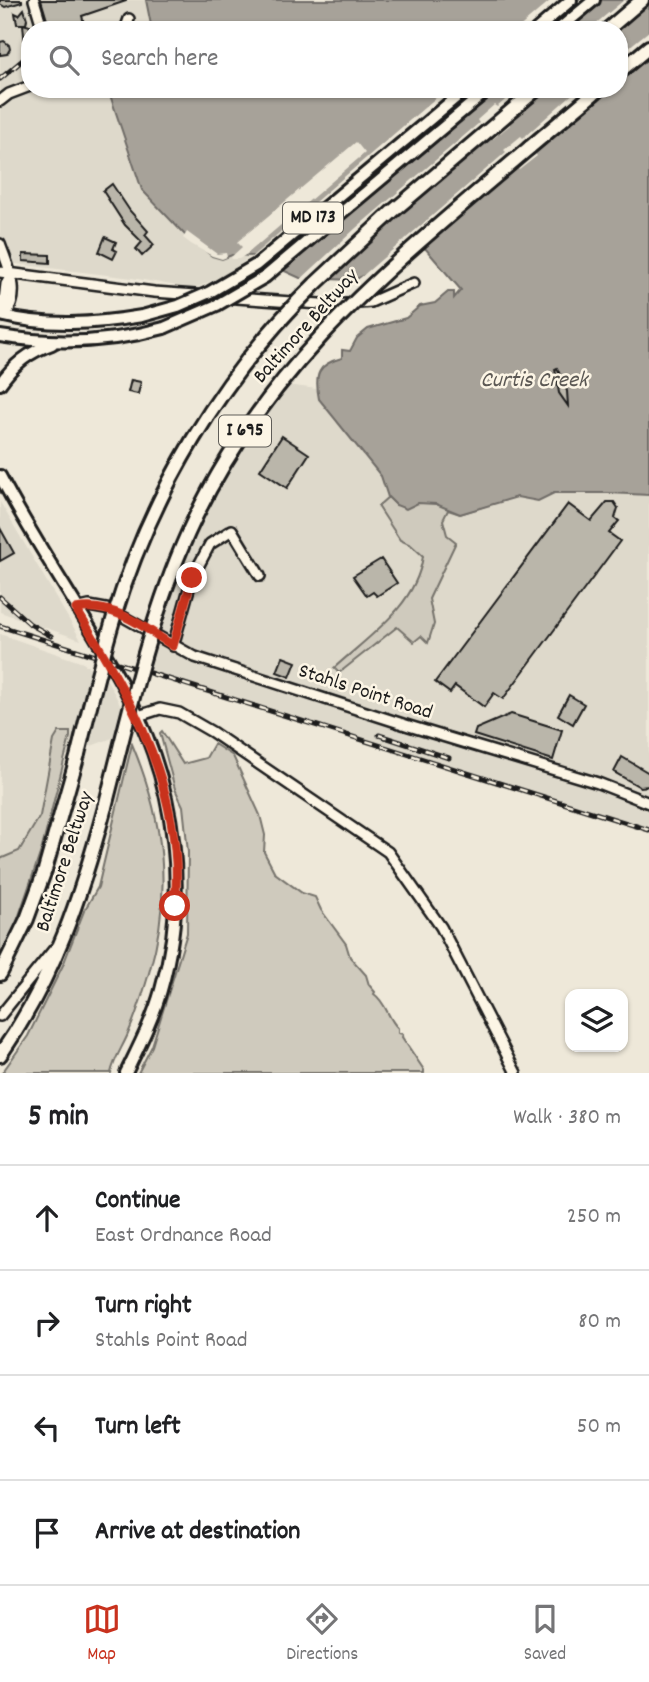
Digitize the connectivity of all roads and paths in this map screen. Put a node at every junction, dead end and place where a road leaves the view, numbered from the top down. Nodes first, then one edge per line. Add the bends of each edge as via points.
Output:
1 (34, 0) edge
2 (571, 0) edge
3 (594, 0) edge
4 (642, 0) edge
5 (40, 21) edge
6 (546, 21) edge
7 (569, 21) edge
8 (618, 21) edge
9 (649, 47) edge
10 (628, 64) edge
11 (21, 89) edge
12 (455, 98) edge
13 (477, 98) edge
14 (526, 98) edge
15 (588, 98) edge
16 (0, 101) edge
17 (0, 244) edge
18 (0, 272) edge
19 (12, 274) junction
20 (414, 283) dead end
21 (4, 315) edge
22 (0, 338) edge
23 (61, 341) junction
24 (0, 384) edge
25 (0, 476) edge
26 (260, 576) dead end
27 (76, 609) junction
28 (173, 646) junction
29 (138, 716) junction
30 (649, 803) edge
31 (67, 932) junction
32 (0, 974) edge
33 (0, 1016) edge
34 (0, 1055) edge
35 (126, 1073) edge
36 (516, 1073) edge

1 - 5 street
2 - 6 main road
3 - 7 main road
4 - 8 highway
9 - 10 highway
11 - 16 street
12 - 21 main road, MD 173, bridge via 256,265 210,292 178,306 104,322 61,324
13 - 23 main road, MD 173, bridge via 265,277 164,328 120,339
14 - 32 highway, Baltimore Beltway / I 695, bridge via 392,212 293,305 200,428 132,565 113,618 46,870
15 - 31 highway, Baltimore Beltway / I 695, bridge via 370,285 308,349 261,407 209,490 151,632 106,807
17 - 19 street
18 - 19 street
19 - 20 street via 154,292 334,305 371,302
19 - 21 street via 14,293 10,311
21 - 22 main road
22 - 23 main road, MD 173
23 - 24 main road via 26,356
25 - 27 main road
26 - 28 street via 232,530 210,544 192,578
27 - 28 street, Stahls Point Road via 111,610
27 - 29 main road
28 - 30 street, Stahls Point Road via 195,657
29 - 35 main road via 163,783 171,821 175,906 161,990
29 - 36 street via 160,709 179,713 388,852 441,927
31 - 33 street
31 - 34 highway, Baltimore Beltway / I 695

